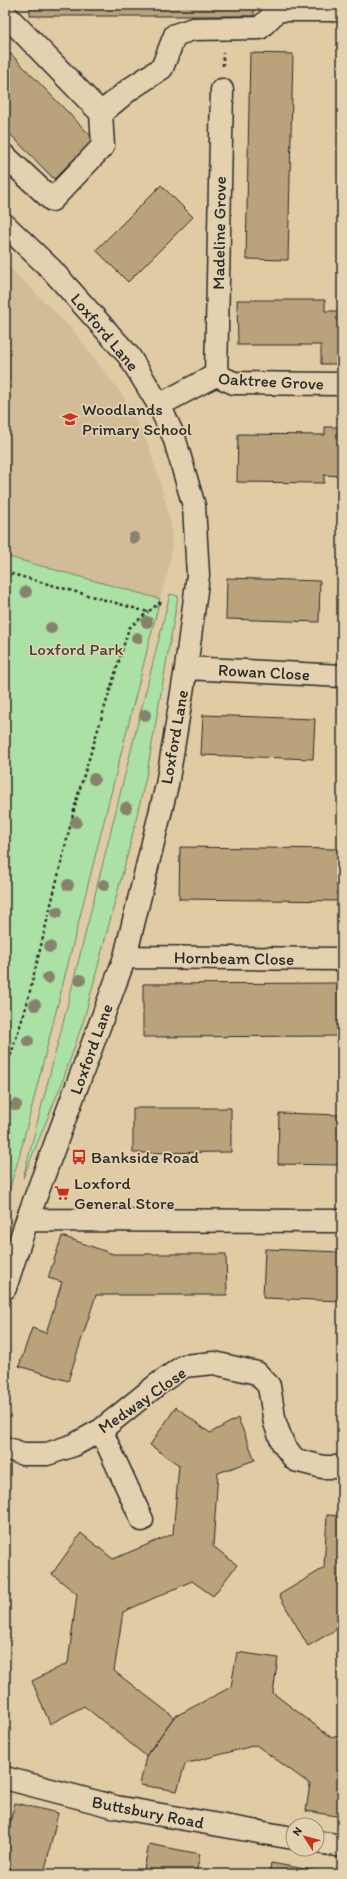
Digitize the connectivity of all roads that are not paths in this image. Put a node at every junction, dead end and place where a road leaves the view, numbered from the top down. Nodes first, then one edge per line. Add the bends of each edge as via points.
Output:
1 (342, 10) edge
2 (5, 14) edge
3 (222, 90) road end
4 (101, 112) junction
5 (5, 156) edge
6 (5, 225) edge
7 (216, 375) junction
8 (342, 384) edge
9 (159, 405) junction
10 (186, 668) junction
11 (342, 676) edge
12 (125, 957) junction
13 (342, 960) edge
14 (27, 1220) junction
15 (342, 1221) edge
16 (5, 1288) edge
17 (101, 1430) junction
18 (5, 1448) edge
19 (342, 1467) edge
20 (142, 1520) dead end
21 (5, 1778) edge
22 (285, 1837) edge
23 (325, 1843) edge
24 (342, 1846) edge

1 - 4 street via 278,10 260,28 193,29 174,35 162,68
2 - 4 street
3 - 7 street, Madeline Grove
4 - 5 street via 103,146 52,200
6 - 9 street, Loxford Lane via 51,269 130,356
7 - 8 street, Oaktree Grove via 234,383
7 - 9 street, Oaktree Grove
9 - 10 street, Loxford Lane via 174,437 194,506 198,575
10 - 11 street, Rowan Close
10 - 12 street, Loxford Lane via 167,785
12 - 13 street, Hornbeam Close
12 - 14 street, Loxford Lane
14 - 15 street
14 - 16 street, Loxford Lane
17 - 18 street, Medway Close via 74,1445 47,1454 23,1454
17 - 19 street, Medway Close via 184,1366 214,1363 257,1373 269,1386 275,1423 283,1444 295,1460 323,1467
17 - 20 street
21 - 22 street, Buttsbury Road via 116,1808
23 - 24 street

